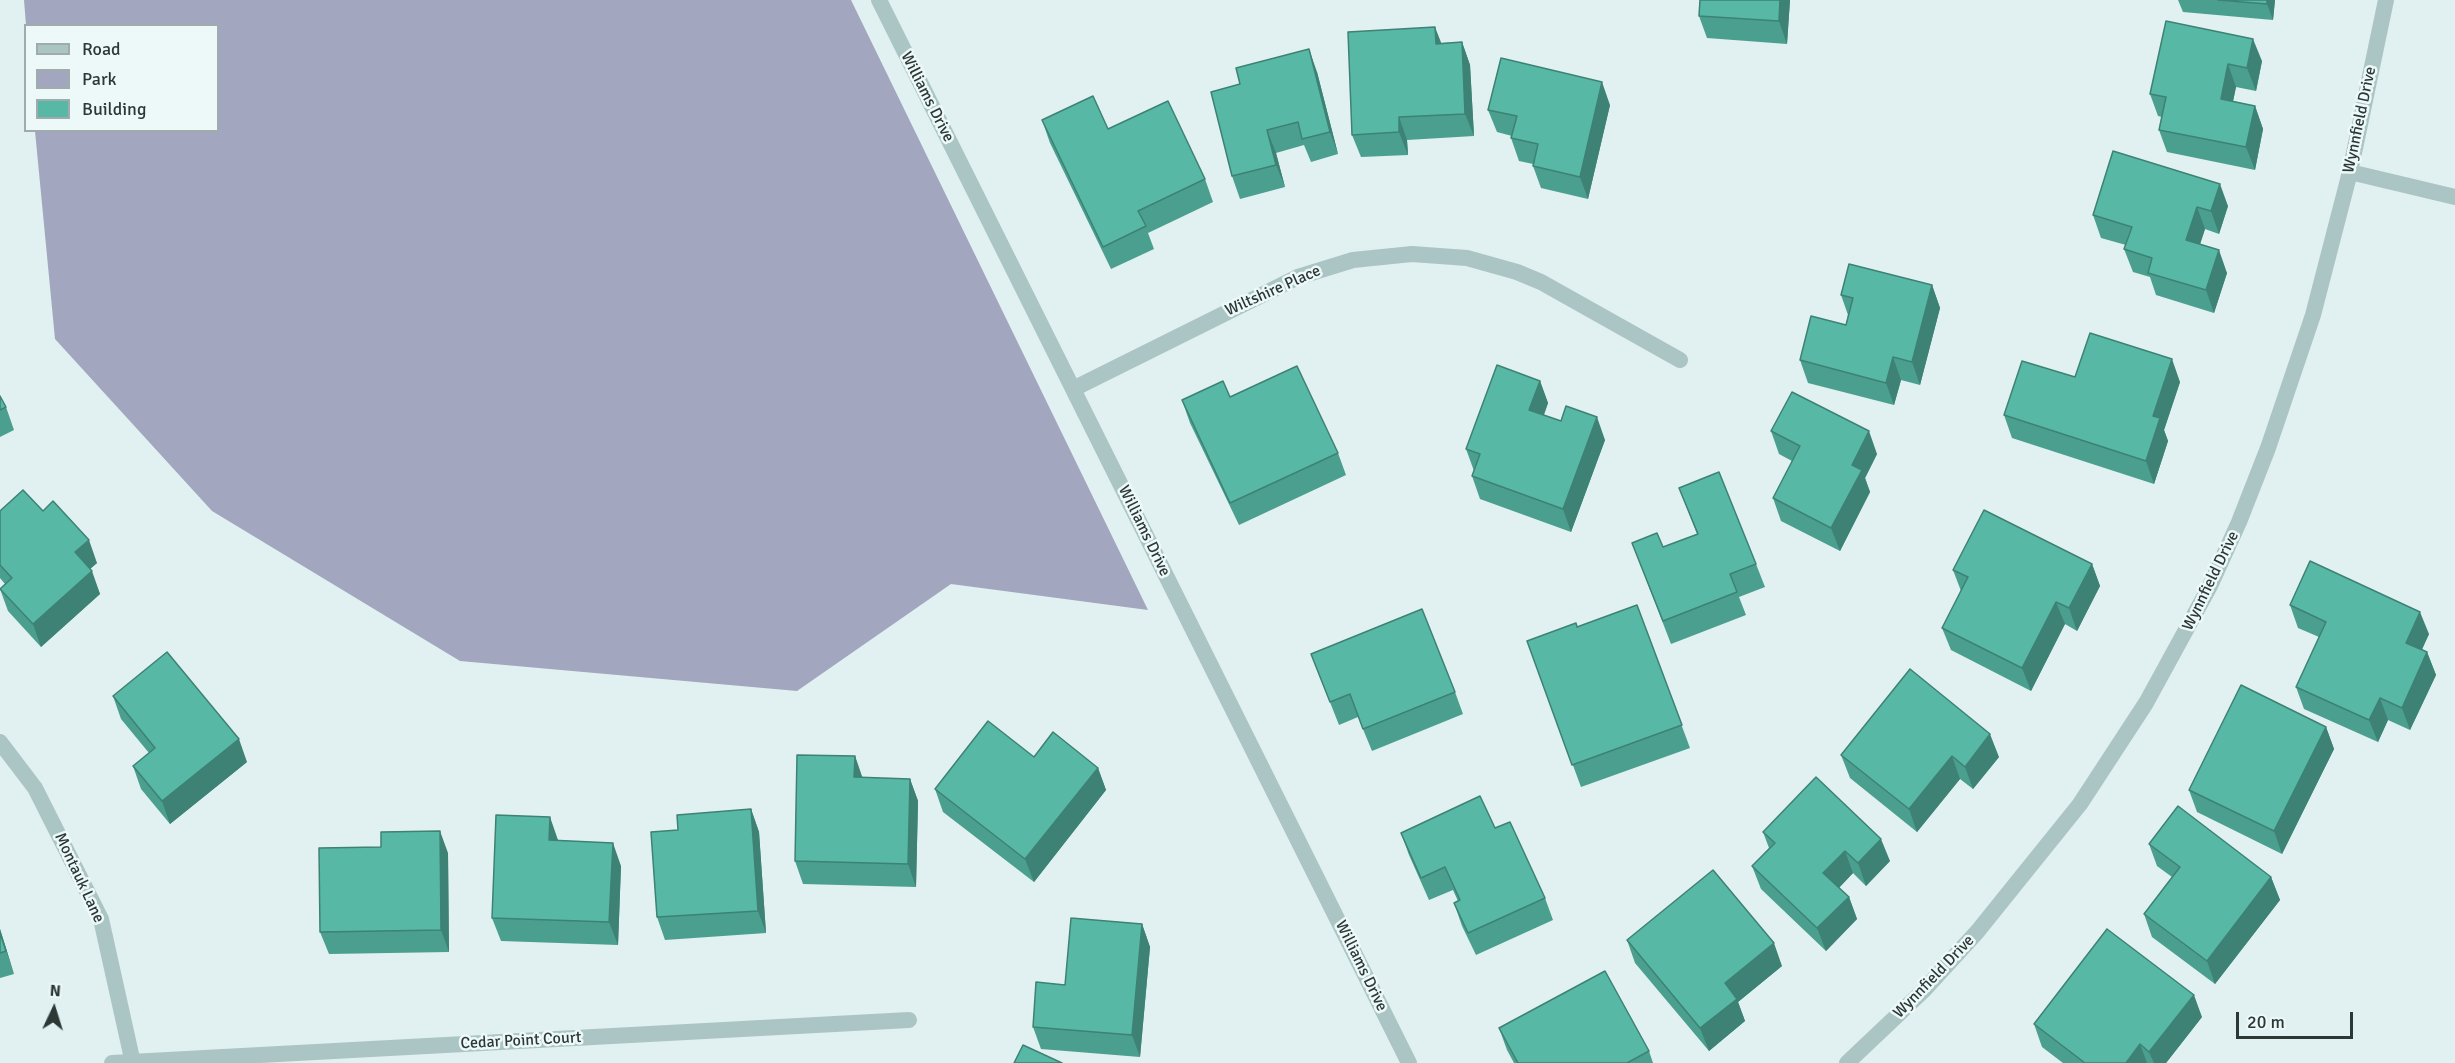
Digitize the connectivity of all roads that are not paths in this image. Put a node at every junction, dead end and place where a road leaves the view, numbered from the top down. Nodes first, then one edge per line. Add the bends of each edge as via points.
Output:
1 (879, 0) edge
2 (2386, 0) edge
3 (2350, 172) junction
4 (2455, 196) edge
5 (1680, 360) dead end
6 (1073, 389) junction
7 (0, 742) edge
8 (909, 1020) dead end
9 (133, 1062) edge
10 (112, 1063) edge
11 (1409, 1063) edge
12 (1847, 1063) edge

1 - 6 street, Williams Drive
2 - 3 street, Wynnfield Drive
3 - 4 street
3 - 12 street, Wynnfield Drive via 2313,315 2268,448 2210,586 2157,685 2087,794 2030,869 1923,991
5 - 6 street, Wiltshire Place via 1517,272 1467,258 1412,254 1353,260 1299,277
6 - 11 street, Williams Drive
7 - 9 street, Montauk Lane via 35,788 101,919
8 - 9 street, Cedar Point Court
9 - 10 street, Cedar Point Court

